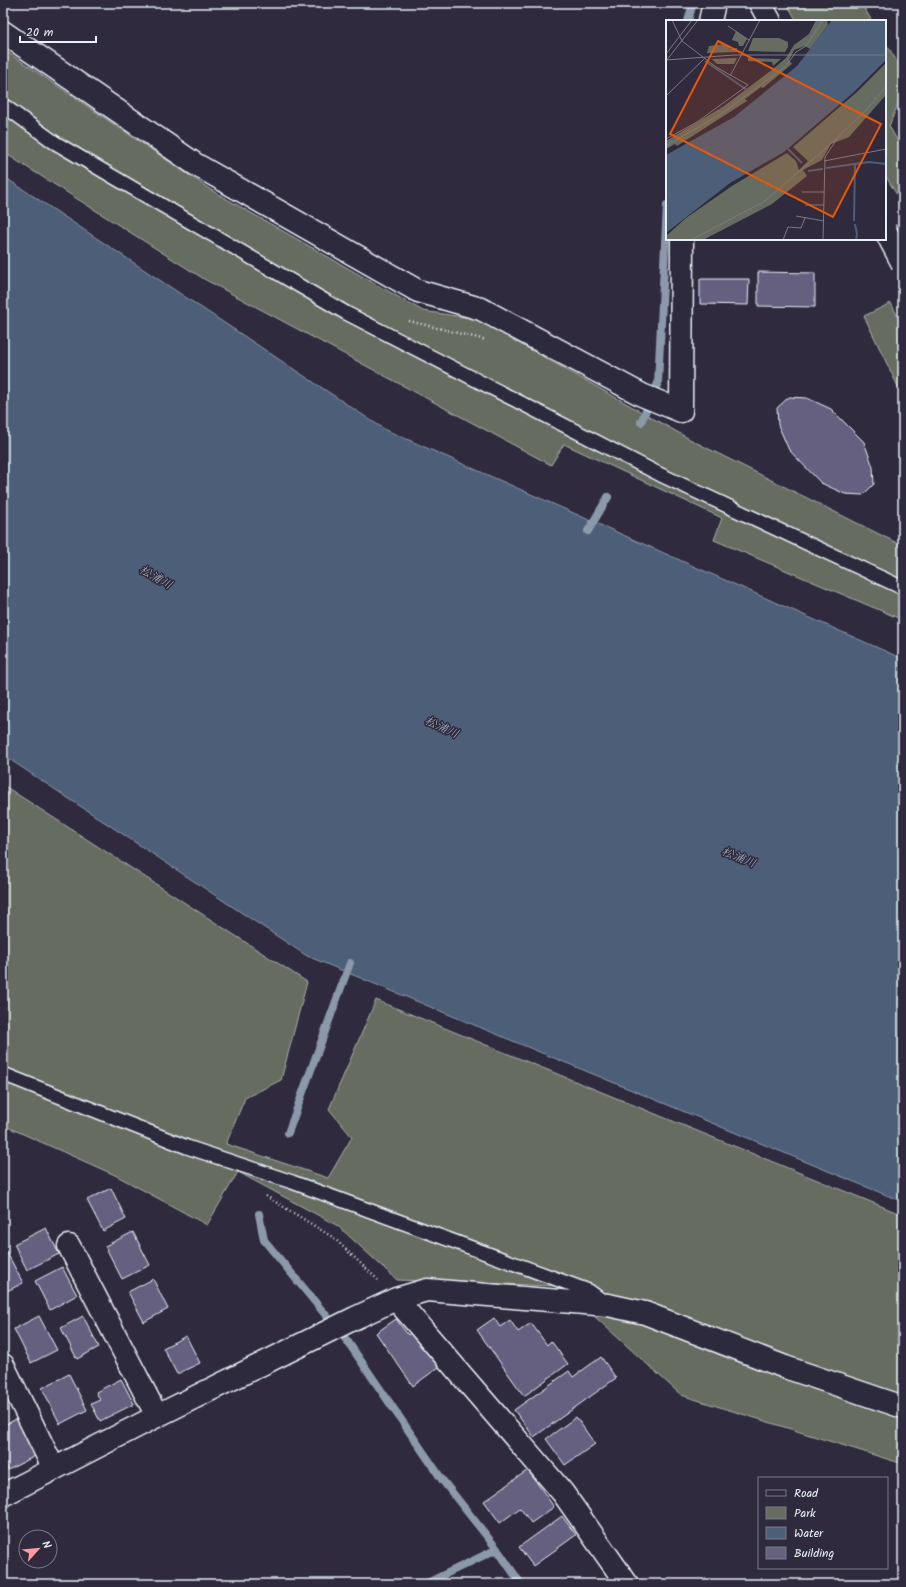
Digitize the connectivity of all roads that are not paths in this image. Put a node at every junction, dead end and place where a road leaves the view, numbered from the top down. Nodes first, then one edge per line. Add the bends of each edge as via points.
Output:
1 (714, 3) edge
2 (760, 3) edge
3 (710, 20) edge
4 (769, 20) edge
5 (3, 32) edge
6 (3, 105) edge
7 (886, 232) edge
8 (886, 237) edge
9 (903, 237) edge
10 (682, 240) edge
11 (903, 264) edge
12 (903, 588) edge
13 (3, 1074) edge
14 (70, 1246) dead end
15 (396, 1299) junction
16 (608, 1305) junction
17 (3, 1365) edge
18 (903, 1407) edge
19 (157, 1416) junction
20 (54, 1469) junction
21 (3, 1495) edge
22 (627, 1584) edge

1 - 3 main road
2 - 4 main road
5 - 10 main road via 195,164 418,291 481,309 642,395 680,411
6 - 12 lane via 54,142 346,314 661,475
7 - 11 main road, bridge
8 - 9 main road
13 - 16 lane via 187,1147 292,1182 588,1290
14 - 19 main road
15 - 16 main road via 427,1290
15 - 19 main road
15 - 22 main road via 563,1493
16 - 18 main road via 645,1313 785,1367
17 - 20 main road
19 - 20 main road
20 - 21 main road

